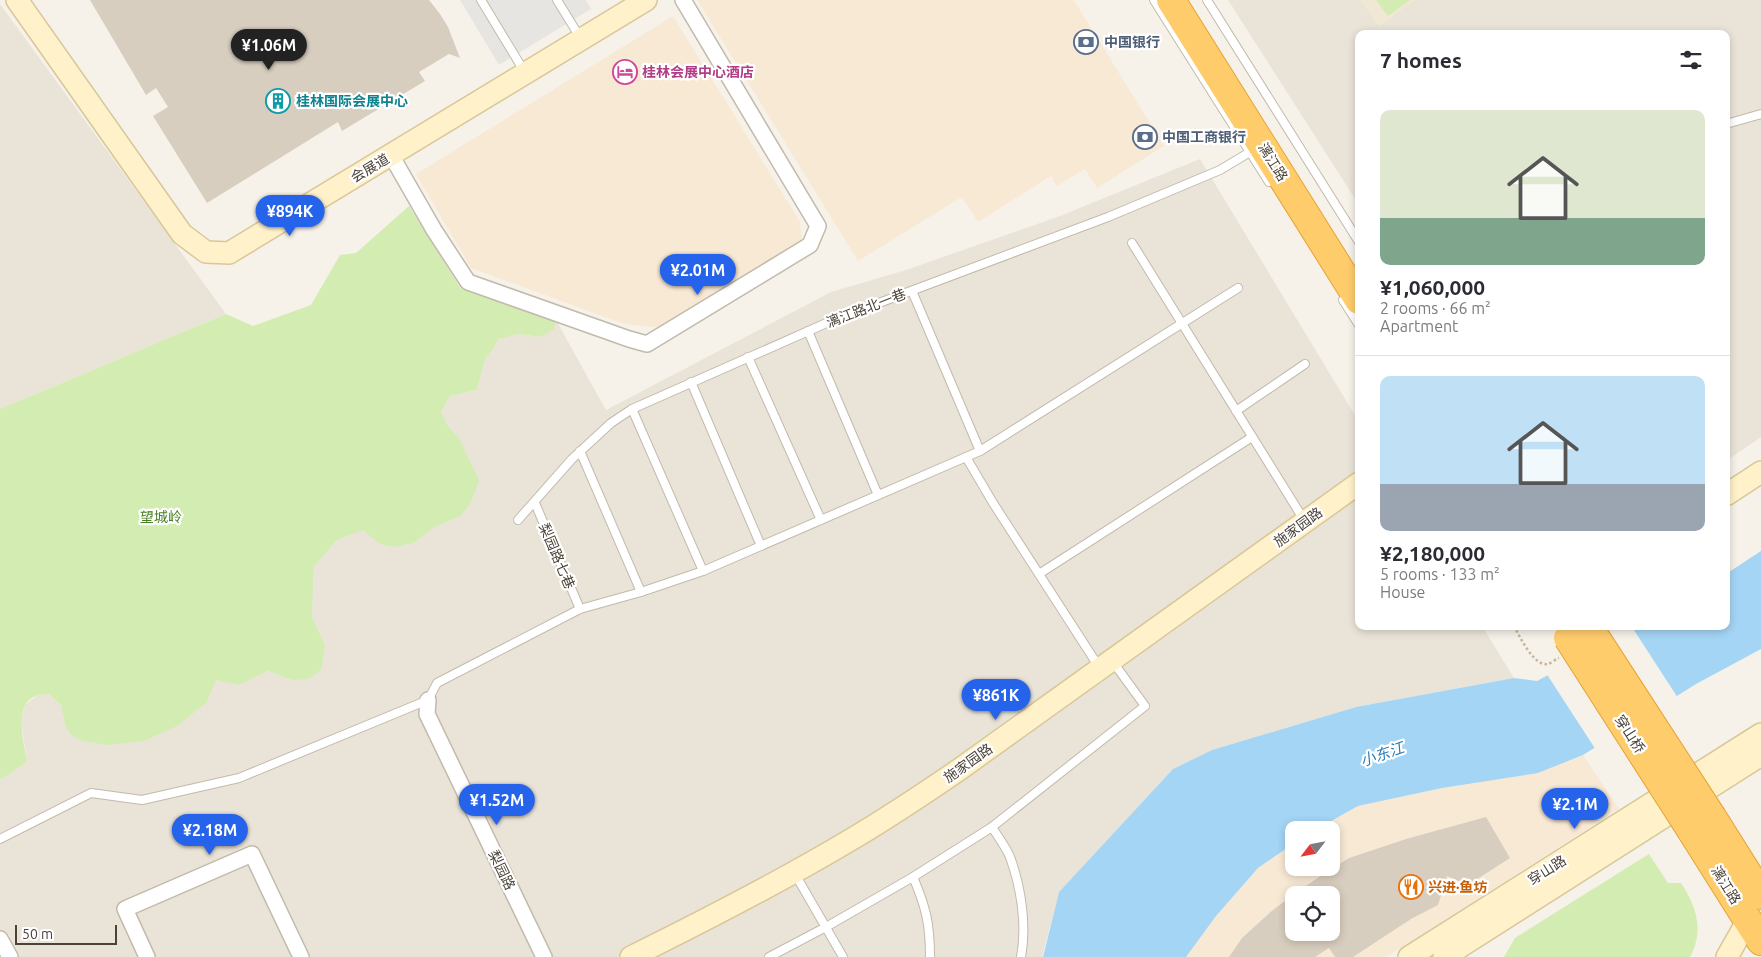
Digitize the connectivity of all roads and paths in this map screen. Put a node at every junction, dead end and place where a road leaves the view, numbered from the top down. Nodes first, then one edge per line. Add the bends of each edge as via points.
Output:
1 (17, 0) edge
2 (481, 0) edge
3 (557, 0) edge
4 (646, 0) edge
5 (683, 0) edge
6 (1191, 0) edge
7 (1207, 0) edge
8 (1159, 1) edge
9 (581, 39) junction
10 (525, 73) junction
11 (1761, 114) edge
12 (1730, 123) edge
13 (1250, 152) junction
14 (391, 155) junction
15 (1276, 193) dead end
16 (1355, 236) edge
17 (1132, 243) dead end
18 (1355, 261) edge
19 (1238, 288) dead end
20 (912, 291) junction
21 (1348, 296) edge
22 (1355, 314) edge
23 (1182, 324) junction
24 (808, 331) junction
25 (748, 357) junction
26 (1305, 364) dead end
27 (690, 382) junction
28 (632, 409) junction
29 (1236, 411) junction
30 (1252, 437) junction
31 (580, 450) junction
32 (980, 451) junction
33 (966, 457) junction
34 (1761, 472) edge
35 (1355, 486) edge
36 (1730, 492) edge
37 (878, 496) junction
38 (534, 502) junction
39 (518, 520) dead end
40 (821, 520) junction
41 (1306, 522) junction
42 (761, 546) junction
43 (703, 571) junction
44 (1039, 574) junction
45 (641, 592) junction
46 (580, 608) junction
47 (1573, 630) edge
48 (1106, 665) junction
49 (428, 700) junction
50 (1761, 734) edge
51 (1761, 755) edge
52 (1702, 823) joint
53 (992, 828) junction
54 (0, 839) edge
55 (794, 872) junction
56 (912, 877) junction
57 (1753, 905) edge
58 (826, 927) junction
59 (0, 939) edge
60 (1761, 940) edge
61 (1441, 951) edge
62 (10, 957) edge
63 (147, 957) edge
64 (301, 957) edge
65 (544, 957) edge
66 (631, 957) edge
67 (769, 957) edge
68 (843, 957) edge
69 (930, 957) edge
70 (1021, 957) edge
71 (1409, 957) edge
72 (1727, 957) edge

1 - 14 street, 会展道 via 182,234 206,252 229,253
2 - 10 lane
3 - 9 lane
4 - 9 street, 会展道
5 - 14 street via 818,226 810,245 647,344 468,282
6 - 18 highway, 漓江路
7 - 16 lane
8 - 13 lane
8 - 21 highway, 漓江路
9 - 10 street, 会展道
10 - 14 street, 会展道
11 - 12 lane
13 - 15 lane
13 - 20 lane, 漓江路北一巷 via 1220,170 1108,217
17 - 23 lane
19 - 23 lane
20 - 24 lane, 漓江路北一巷
20 - 32 lane
21 - 22 lane
23 - 29 lane
23 - 32 lane
24 - 25 lane, 漓江路北一巷
24 - 37 lane
25 - 27 lane, 漓江路北一巷
25 - 40 lane
26 - 29 lane
27 - 28 lane, 漓江路北一巷
27 - 42 lane
28 - 31 lane, 漓江路北一巷
28 - 43 lane
29 - 30 lane
30 - 41 lane
30 - 44 lane
31 - 38 lane, 漓江路北一巷
31 - 45 lane
32 - 33 lane
33 - 37 lane
33 - 44 lane
34 - 36 street
35 - 41 street, 施家园路
37 - 40 lane
38 - 39 lane, 漓江路北一巷
38 - 46 lane, 梨园路七巷
40 - 42 lane
41 - 48 street, 施家园路
42 - 43 lane
43 - 45 lane
44 - 48 lane
45 - 46 lane
46 - 49 lane via 437,683
47 - 52 highway, 穿山桥, bridge
48 - 53 lane via 1145,706
48 - 55 street, 施家园路 via 938,784
49 - 54 lane via 239,778 142,800 91,793
49 - 65 street, 梨园路 via 427,714
50 - 61 street, 穿山路
51 - 61 street, 穿山路
52 - 57 highway, 漓江路
53 - 56 lane
53 - 70 lane via 1010,856 1018,887 1023,922
55 - 58 lane
55 - 66 street, 施家园路
56 - 58 lane
56 - 69 lane via 923,901 930,930
57 - 60 highway, 漓江路
57 - 72 street
58 - 67 lane
58 - 68 lane
59 - 62 street
61 - 71 street, 穿山路
63 - 64 street via 125,909 252,854

